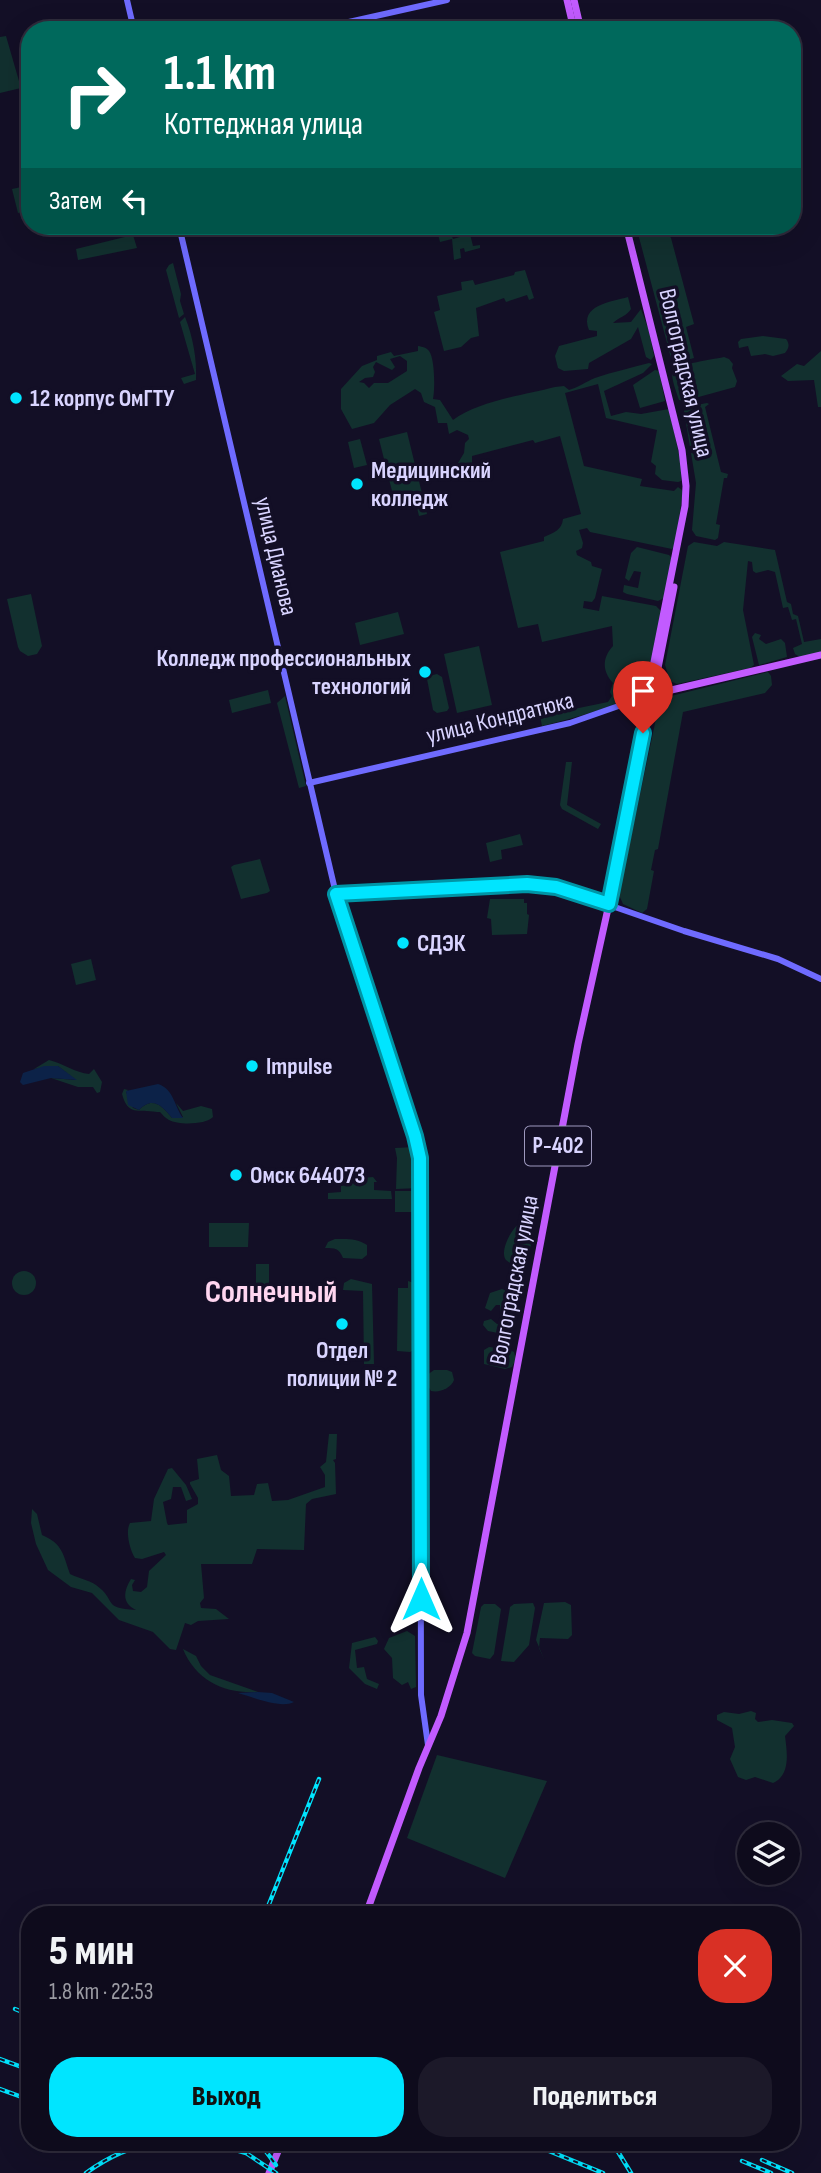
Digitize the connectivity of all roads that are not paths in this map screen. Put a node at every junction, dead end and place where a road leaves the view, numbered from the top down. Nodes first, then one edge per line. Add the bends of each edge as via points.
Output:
1 (127, 0) edge
2 (447, 0) edge
3 (567, 0) edge
4 (574, 0) edge
5 (132, 21) edge
6 (353, 21) edge
7 (572, 21) edge
8 (579, 21) edge
9 (181, 235) edge
10 (630, 235) edge
11 (821, 655) edge
12 (650, 695) junction
13 (309, 783) junction
14 (336, 894) junction
15 (609, 904) junction
16 (821, 979) edge
17 (428, 1745) junction
18 (369, 1906) edge
19 (278, 2151) edge
20 (269, 2173) edge

1 - 5 main road
2 - 6 main road
3 - 7 main road
4 - 8 main road
9 - 13 main road, улица Дианова
10 - 12 main road, Волгоградская улица via 676,405 690,488 659,668
11 - 12 main road, улица Кондратюка
12 - 13 main road, улица Кондратюка via 570,723
12 - 15 main road, Волгоградская улица / Р-402
13 - 14 main road, улица Дианова
14 - 15 main road via 527,884 556,887
14 - 17 main road, улица Дианова via 420,1158 421,1695
15 - 16 main road via 778,959
15 - 17 main road, Волгоградская улица / Р-402 via 575,1057 467,1633
17 - 18 main road, Р-402
19 - 20 main road

